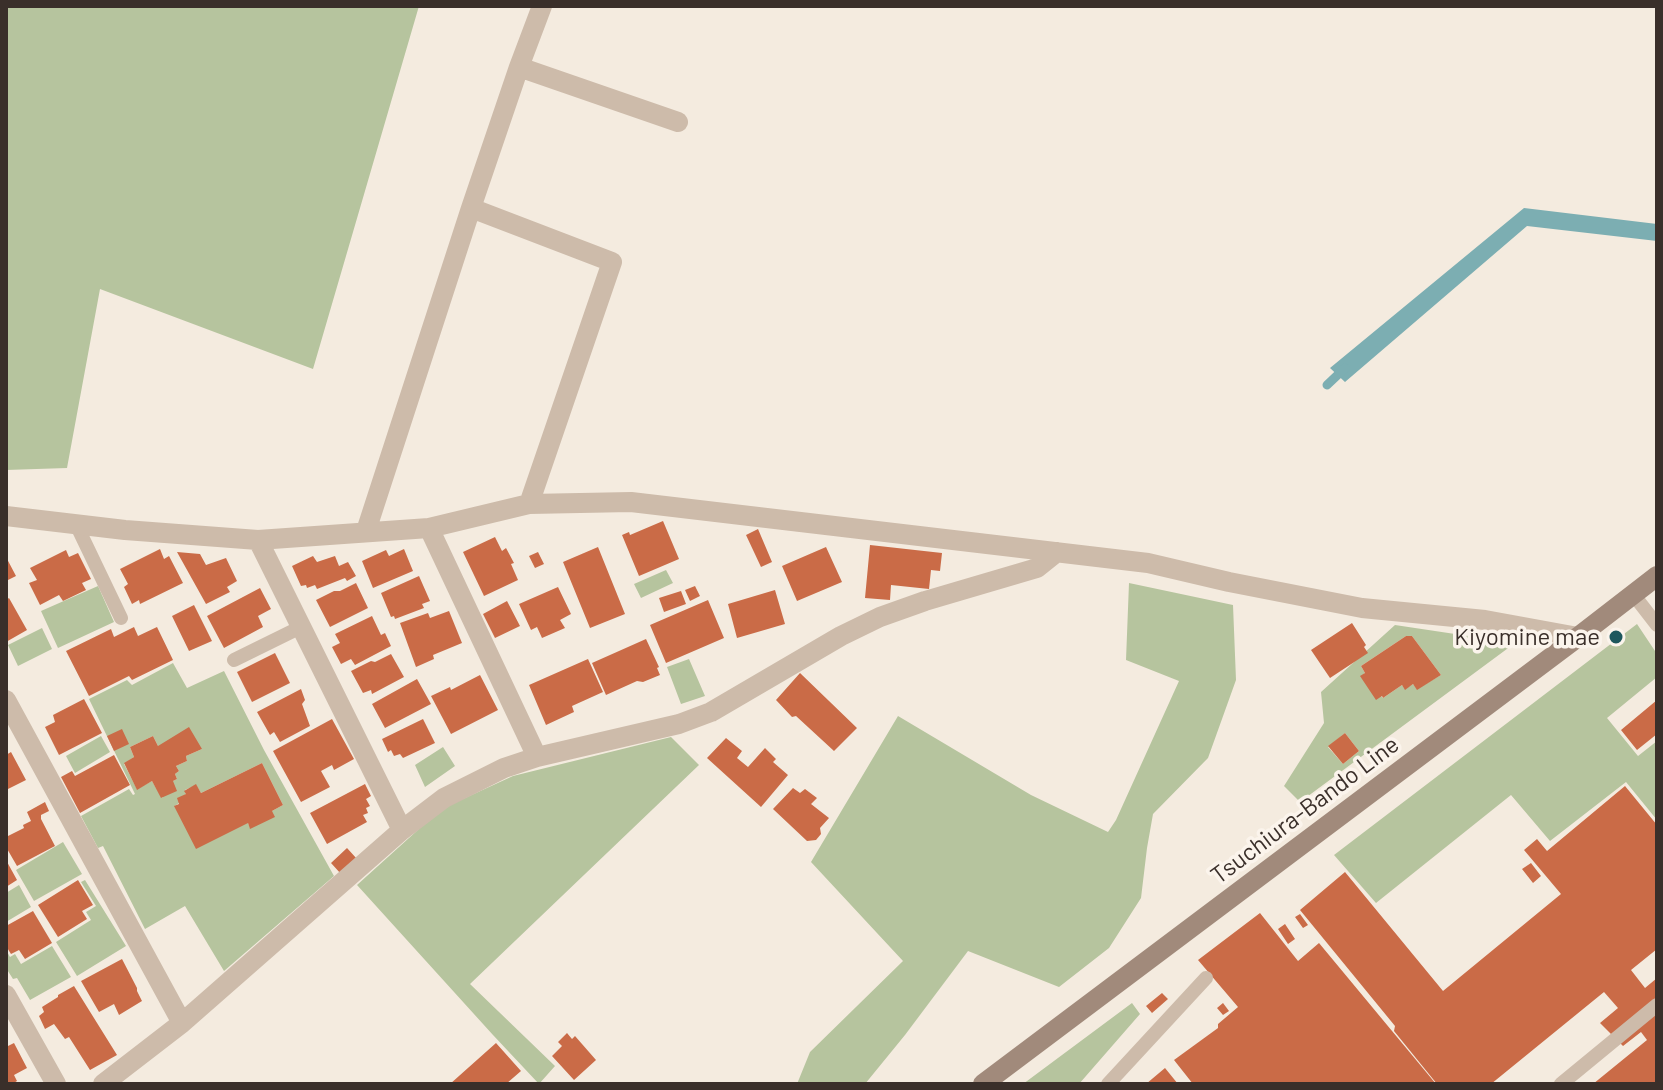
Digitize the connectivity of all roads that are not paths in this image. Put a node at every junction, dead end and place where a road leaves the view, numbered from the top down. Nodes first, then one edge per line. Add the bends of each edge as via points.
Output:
1 (542, 6) edge
2 (519, 67) junction
3 (678, 122) dead end
4 (471, 208) junction
5 (529, 504) junction
6 (6, 516) edge
7 (76, 524) junction
8 (429, 528) junction
9 (366, 531) junction
10 (258, 540) junction
11 (1057, 552) junction
12 (1657, 576) edge
13 (1633, 594) junction
14 (121, 618) dead end
15 (1657, 625) edge
16 (301, 627) junction
17 (1578, 637) junction
18 (234, 660) dead end
19 (6, 700) edge
20 (537, 757) junction
21 (402, 830) junction
22 (1206, 978) dead end
23 (6, 995) edge
24 (1657, 1005) edge
25 (182, 1023) junction
26 (124, 1068) junction
27 (56, 1084) edge
28 (103, 1084) edge
29 (139, 1084) edge
30 (983, 1084) edge
31 (1108, 1084) edge
32 (1561, 1084) edge

1 - 2 street
2 - 3 street
2 - 4 street
4 - 5 street via 612,262
4 - 9 street
5 - 8 street
5 - 11 street via 631,502
6 - 7 street
7 - 10 street
7 - 14 lane
8 - 9 street
8 - 20 street
9 - 10 street
10 - 16 street
11 - 17 street via 1148,563 1362,608 1485,620
11 - 20 street via 1037,568 867,623 711,712
12 - 13 main road, Tsuchiura-Bando Line
13 - 15 lane
13 - 17 main road, Tsuchiura-Bando Line
16 - 18 lane
16 - 21 street
17 - 30 main road, Tsuchiura-Bando Line
19 - 25 street
20 - 21 street via 472,782
21 - 25 street
22 - 31 lane
23 - 27 street
24 - 32 lane
25 - 26 street
26 - 28 street
26 - 29 street

